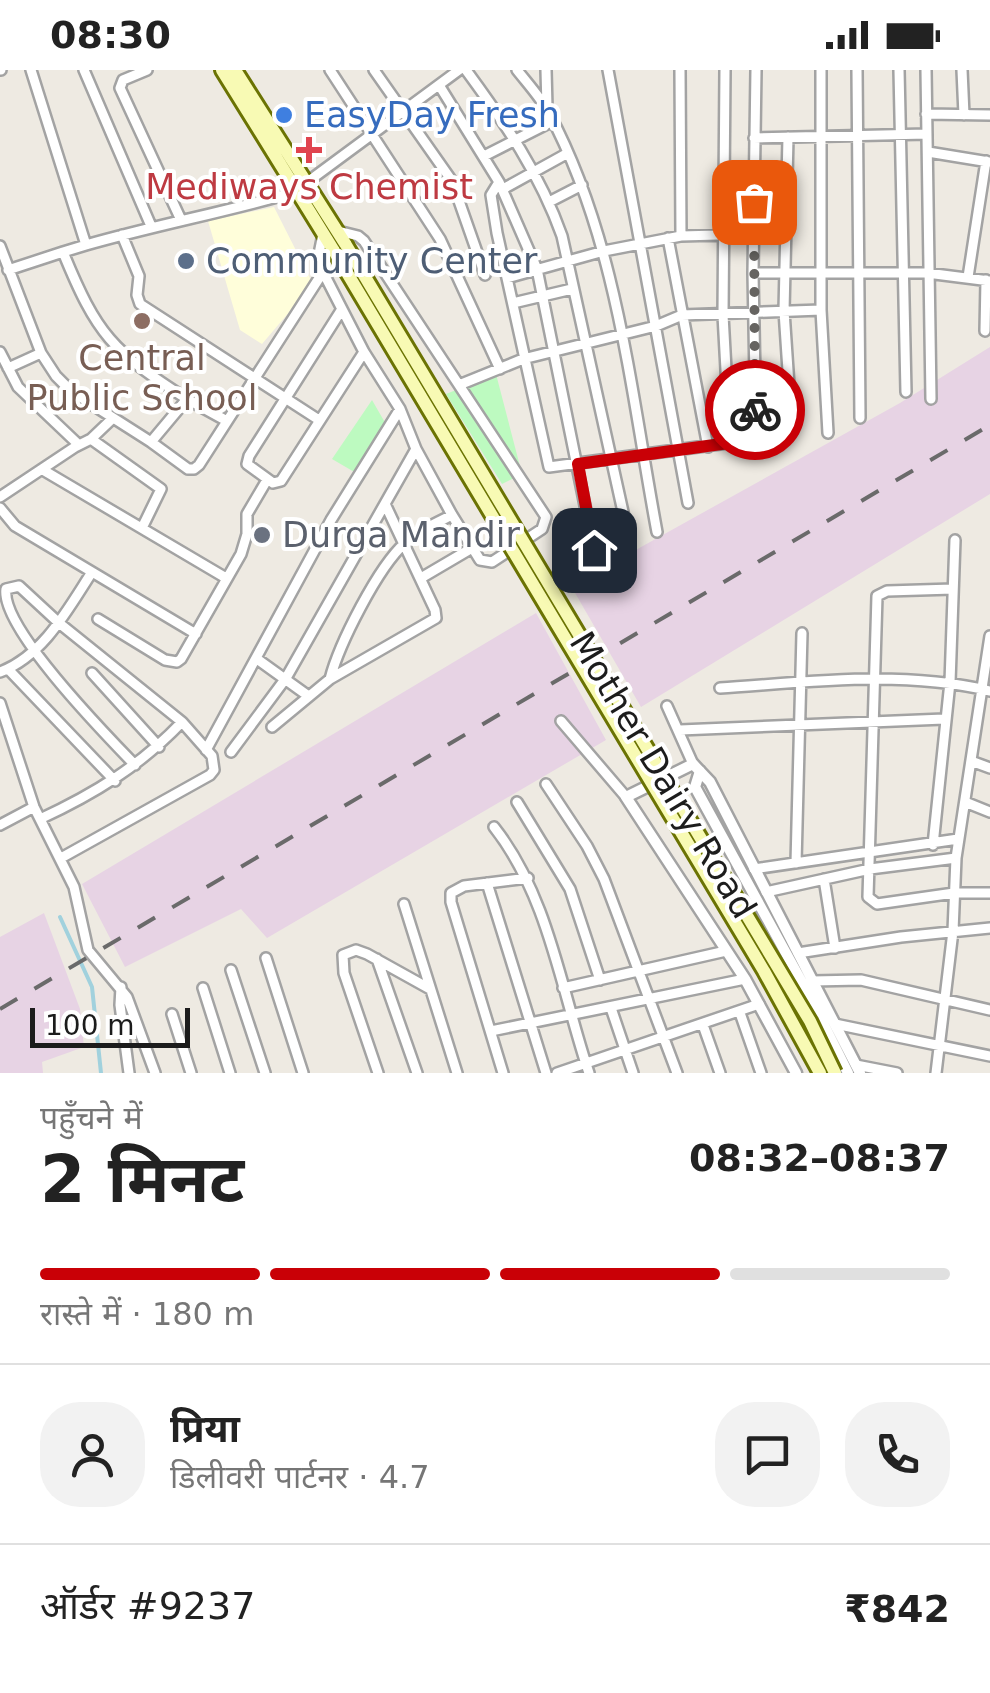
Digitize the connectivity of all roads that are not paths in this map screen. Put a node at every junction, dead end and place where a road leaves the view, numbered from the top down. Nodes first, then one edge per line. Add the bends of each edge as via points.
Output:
1 (32, 70) edge
2 (84, 70) edge
3 (148, 70) edge
4 (222, 70) edge
5 (236, 70) edge
6 (330, 70) edge
7 (374, 70) edge
8 (518, 70) edge
9 (546, 70) edge
10 (608, 70) edge
11 (680, 70) edge
12 (726, 70) edge
13 (756, 70) edge
14 (821, 70) edge
15 (857, 70) edge
16 (899, 70) edge
17 (926, 70) edge
18 (962, 70) edge
19 (456, 71) edge
20 (439, 85) junction
21 (548, 110) junction
22 (404, 112) junction
23 (926, 114) junction
24 (964, 115) junction
25 (990, 115) edge
26 (553, 121) junction
27 (927, 134) junction
28 (373, 135) junction
29 (901, 135) junction
30 (818, 136) junction
31 (858, 136) junction
32 (788, 137) junction
33 (754, 138) junction
34 (516, 140) junction
35 (928, 152) junction
36 (568, 153) junction
37 (484, 156) junction
38 (988, 162) edge
39 (534, 171) junction
40 (582, 185) junction
41 (501, 186) junction
42 (301, 188) junction
43 (550, 202) junction
44 (180, 220) junction
45 (151, 226) junction
46 (330, 232) junction
47 (754, 234) junction
48 (122, 235) junction
49 (722, 235) junction
50 (681, 236) junction
51 (668, 238) junction
52 (642, 243) junction
53 (86, 245) junction
54 (0, 246) edge
55 (340, 248) junction
56 (64, 252) junction
57 (602, 252) junction
58 (568, 260) junction
59 (537, 269) junction
60 (8, 270) junction
61 (824, 271) junction
62 (323, 272) junction
63 (786, 272) junction
64 (753, 273) junction
65 (858, 273) junction
66 (927, 273) junction
67 (903, 274) junction
68 (485, 275) dead end
69 (968, 277) junction
70 (507, 278) junction
71 (988, 281) edge
72 (572, 289) junction
73 (543, 296) junction
74 (514, 303) junction
75 (342, 309) junction
76 (821, 310) junction
77 (753, 312) junction
78 (784, 312) junction
79 (682, 315) junction
80 (723, 315) junction
81 (656, 326) junction
82 (985, 331) dead end
83 (620, 333) junction
84 (587, 342) junction
85 (555, 351) junction
86 (364, 352) junction
87 (41, 353) junction
88 (523, 359) junction
89 (3, 361) edge
90 (500, 370) junction
91 (255, 378) junction
92 (459, 385) junction
93 (906, 392) dead end
94 (284, 398) junction
95 (187, 399) junction
96 (931, 400) dead end
97 (400, 409) junction
98 (113, 418) junction
99 (860, 418) dead end
100 (319, 420) junction
101 (227, 421) junction
102 (792, 430) dead end
103 (828, 433) dead end
104 (91, 439) junction
105 (152, 442) junction
106 (730, 444) junction
107 (79, 445) junction
108 (708, 447) junction
109 (416, 450) junction
110 (679, 451) junction
111 (643, 456) junction
112 (610, 459) junction
113 (578, 464) junction
114 (43, 470) junction
115 (267, 480) junction
116 (0, 497) edge
117 (688, 503) dead end
118 (386, 506) junction
119 (0, 508) edge
120 (452, 515) junction
121 (142, 528) junction
122 (657, 532) dead end
123 (629, 539) dead end
124 (955, 540) dead end
125 (405, 542) junction
126 (472, 548) junction
127 (594, 550) dead end
128 (92, 572) junction
129 (226, 578) junction
130 (421, 578) junction
131 (953, 589) junction
132 (98, 618) dead end
133 (58, 623) junction
134 (802, 633) dead end
135 (196, 634) junction
136 (990, 636) edge
137 (30, 654) junction
138 (257, 658) junction
139 (4, 670) edge
140 (92, 673) dead end
141 (286, 678) junction
142 (874, 678) junction
143 (330, 679) junction
144 (950, 682) junction
145 (801, 683) junction
146 (720, 688) dead end
147 (986, 690) edge
148 (307, 695) junction
149 (0, 703) edge
150 (666, 706) dead end
151 (944, 719) junction
152 (182, 722) junction
153 (562, 722) dead end
154 (873, 724) junction
155 (800, 726) junction
156 (272, 727) dead end
157 (680, 730) junction
158 (10, 740) junction
159 (0, 746) edge
160 (159, 746) junction
161 (206, 750) junction
162 (231, 752) dead end
163 (971, 761) junction
164 (135, 765) junction
165 (697, 767) junction
166 (990, 768) edge
167 (115, 780) junction
168 (546, 784) dead end
169 (626, 797) junction
170 (517, 802) dead end
171 (965, 802) junction
172 (34, 806) junction
173 (990, 812) edge
174 (40, 819) junction
175 (0, 825) edge
176 (494, 826) dead end
177 (958, 839) junction
178 (933, 844) junction
179 (871, 853) junction
180 (61, 858) junction
181 (956, 858) junction
182 (796, 863) junction
183 (754, 869) junction
184 (870, 869) junction
185 (528, 878) junction
186 (824, 879) junction
187 (487, 883) junction
188 (766, 892) junction
189 (954, 893) junction
190 (990, 894) edge
191 (404, 904) dead end
192 (990, 928) edge
193 (953, 930) junction
194 (835, 948) junction
195 (726, 951) junction
196 (798, 953) junction
197 (266, 958) dead end
198 (377, 959) junction
199 (232, 970) dead end
200 (639, 973) junction
201 (745, 979) junction
202 (600, 980) junction
203 (812, 981) junction
204 (121, 987) junction
205 (203, 988) dead end
206 (563, 988) junction
207 (430, 989) junction
208 (651, 1000) junction
209 (944, 1000) junction
210 (759, 1004) junction
211 (611, 1008) junction
212 (990, 1010) edge
213 (740, 1013) junction
214 (172, 1014) dead end
215 (572, 1016) junction
216 (530, 1024) junction
217 (835, 1024) junction
218 (703, 1025) junction
219 (490, 1031) junction
220 (665, 1038) junction
221 (940, 1046) junction
222 (625, 1050) junction
223 (990, 1056) edge
224 (588, 1068) edge
225 (855, 1070) edge
226 (129, 1073) edge
227 (156, 1073) edge
228 (191, 1073) edge
229 (230, 1073) edge
230 (265, 1073) edge
231 (303, 1073) edge
232 (378, 1073) edge
233 (416, 1073) edge
234 (456, 1073) edge
235 (504, 1073) edge
236 (546, 1073) edge
237 (557, 1073) edge
238 (633, 1073) edge
239 (677, 1073) edge
240 (720, 1073) edge
241 (761, 1073) edge
242 (796, 1073) edge
243 (820, 1073) edge
244 (835, 1073) edge
245 (898, 1073) edge
246 (936, 1073) edge

1 - 53 street
2 - 45 street
3 - 44 street via 123,80 120,88
4 - 42 main road, Mother Dairy Road
5 - 42 main road, Mother Dairy Road
6 - 28 street
7 - 22 street
8 - 21 street
9 - 21 street
10 - 52 street
11 - 50 street
12 - 49 street
13 - 33 street
14 - 30 street
15 - 31 street
16 - 29 street
17 - 23 street
18 - 24 street
19 - 20 street
19 - 34 street
20 - 22 street
20 - 37 street
21 - 26 street
22 - 28 street
22 - 68 street via 452,181
23 - 24 street
23 - 27 street
24 - 25 street
26 - 34 street
26 - 36 street
27 - 29 street
27 - 35 street
28 - 42 street
28 - 90 street via 440,239
29 - 31 street
29 - 67 street
30 - 31 street
30 - 32 street
30 - 61 street
31 - 65 street
32 - 33 street
32 - 63 street
33 - 47 street
34 - 37 street
34 - 39 street
35 - 38 street
35 - 66 street
36 - 39 street
36 - 40 street
37 - 41 street
38 - 69 street
39 - 41 street
39 - 43 street
40 - 43 street
40 - 57 street
41 - 59 street
41 - 70 street via 491,194
42 - 44 street
42 - 46 main road, Mother Dairy Road
43 - 58 street
44 - 45 street
45 - 48 street
46 - 55 main road, Mother Dairy Road
46 - 62 street via 318,254
46 - 92 street via 364,241
47 - 49 street
47 - 64 street
48 - 53 street
48 - 91 street via 139,276 140,304
49 - 50 street
49 - 80 street
50 - 51 street
51 - 52 street
51 - 79 street
52 - 57 street
52 - 81 street
53 - 56 street
54 - 60 street
55 - 243 main road, Mother Dairy Road, bridge
55 - 244 main road, Mother Dairy Road, bridge via 810,1020
56 - 60 street
56 - 95 street via 104,336
57 - 58 street
57 - 83 street
58 - 59 street
58 - 72 street
59 - 70 street
59 - 73 street
60 - 87 street
61 - 63 street
61 - 65 street
61 - 76 street
62 - 75 street
62 - 91 street
63 - 64 street
63 - 78 street
64 - 77 street
65 - 67 street
65 - 99 street
66 - 67 street
66 - 69 street
66 - 96 street
67 - 93 street
69 - 71 street
70 - 74 street
71 - 82 street
72 - 73 street
72 - 84 street
73 - 74 street
73 - 85 street
74 - 88 street
75 - 86 street
75 - 94 street
76 - 78 street
76 - 103 street
77 - 78 street
77 - 80 street
77 - 106 street via 756,433
78 - 102 street
79 - 80 street
79 - 81 street
79 - 108 street
80 - 106 street
81 - 83 street
81 - 110 street
83 - 84 street
83 - 111 street
84 - 85 street
84 - 112 street
85 - 88 street
85 - 113 street
86 - 97 street
86 - 100 street
87 - 89 street
87 - 98 street via 71,391
88 - 90 street
88 - 113 street via 548,464
89 - 107 street via 33,404
90 - 92 street
91 - 94 street
91 - 101 street
92 - 126 street via 546,517 546,524 492,562 480,560
94 - 100 street
94 - 115 street via 247,464
95 - 101 street
95 - 105 street
97 - 109 street
97 - 138 street
98 - 104 street
98 - 105 street
100 - 115 street via 281,482
101 - 105 street via 194,469
104 - 107 street
104 - 121 street via 162,490
106 - 108 street
107 - 114 street
108 - 110 street
109 - 118 street
109 - 120 street
110 - 111 street
110 - 117 street
111 - 112 street
111 - 122 street
112 - 113 street
112 - 123 street
113 - 127 street
114 - 116 street
114 - 121 street
115 - 129 street via 247,514 246,540
118 - 125 street
118 - 141 street
119 - 128 street via 14,526
120 - 125 street
120 - 126 street
121 - 129 street
124 - 131 street
125 - 130 street
125 - 143 street via 350,628
126 - 130 street
128 - 133 street
128 - 135 street
129 - 135 street
130 - 143 street via 435,610 433,622
131 - 142 street via 881,592
131 - 144 street
132 - 135 street via 172,662 182,659
133 - 137 street
133 - 137 street via 17,585 6,589 6,609
133 - 152 street
134 - 145 street
136 - 147 street
137 - 139 street
137 - 164 street
138 - 141 street
138 - 161 street
139 - 167 street
140 - 160 street
141 - 148 street
141 - 162 street
142 - 144 street
142 - 145 street
142 - 154 street
143 - 148 street
144 - 147 street
144 - 151 street
145 - 146 street
145 - 155 street
147 - 163 street
148 - 156 street
149 - 158 street
150 - 157 street
151 - 154 street
151 - 178 street
152 - 160 street
152 - 161 street
153 - 169 street
154 - 155 street
154 - 179 street
155 - 157 street
155 - 182 street
157 - 165 street
158 - 159 street
158 - 172 street
160 - 164 street
161 - 180 street via 214,763 210,775
163 - 166 street
163 - 171 street
164 - 167 street
165 - 169 street
165 - 183 street
165 - 225 street via 695,787
167 - 174 street
168 - 200 street via 588,846
169 - 195 street
170 - 202 street via 570,889
171 - 173 street
171 - 177 street
172 - 174 street
172 - 175 street
174 - 180 street
176 - 185 street
177 - 178 street
177 - 181 street
178 - 179 street
179 - 182 street
179 - 184 street
180 - 204 street via 88,950
181 - 184 street
181 - 189 street
182 - 183 street
183 - 188 street
184 - 186 street
184 - 189 street via 872,904
185 - 187 street
185 - 206 street
186 - 188 street
186 - 194 street
187 - 216 street
187 - 219 street via 456,888 451,902
188 - 196 street
189 - 190 street
189 - 193 street
191 - 207 street
192 - 193 street
193 - 194 street
193 - 209 street
194 - 196 street
195 - 200 street
195 - 201 street
196 - 203 street
197 - 231 street
198 - 207 street
198 - 232 street via 356,950 341,962
198 - 233 street
199 - 230 street
200 - 202 street
200 - 208 street
201 - 208 street
201 - 210 street
202 - 206 street
203 - 209 street via 861,980
203 - 217 street
204 - 226 street
204 - 227 street
205 - 229 street
206 - 215 street
207 - 234 street
208 - 211 street
208 - 220 street
209 - 212 street
209 - 221 street
210 - 213 street
210 - 242 street
211 - 215 street
211 - 222 street
213 - 218 street
213 - 241 street
214 - 228 street
215 - 216 street
215 - 224 street
216 - 219 street
216 - 236 street
217 - 221 street
217 - 225 street
218 - 220 street
218 - 240 street
219 - 235 street
220 - 222 street
220 - 239 street
221 - 223 street
221 - 246 street
222 - 224 street
222 - 238 street
224 - 237 street
225 - 245 street

